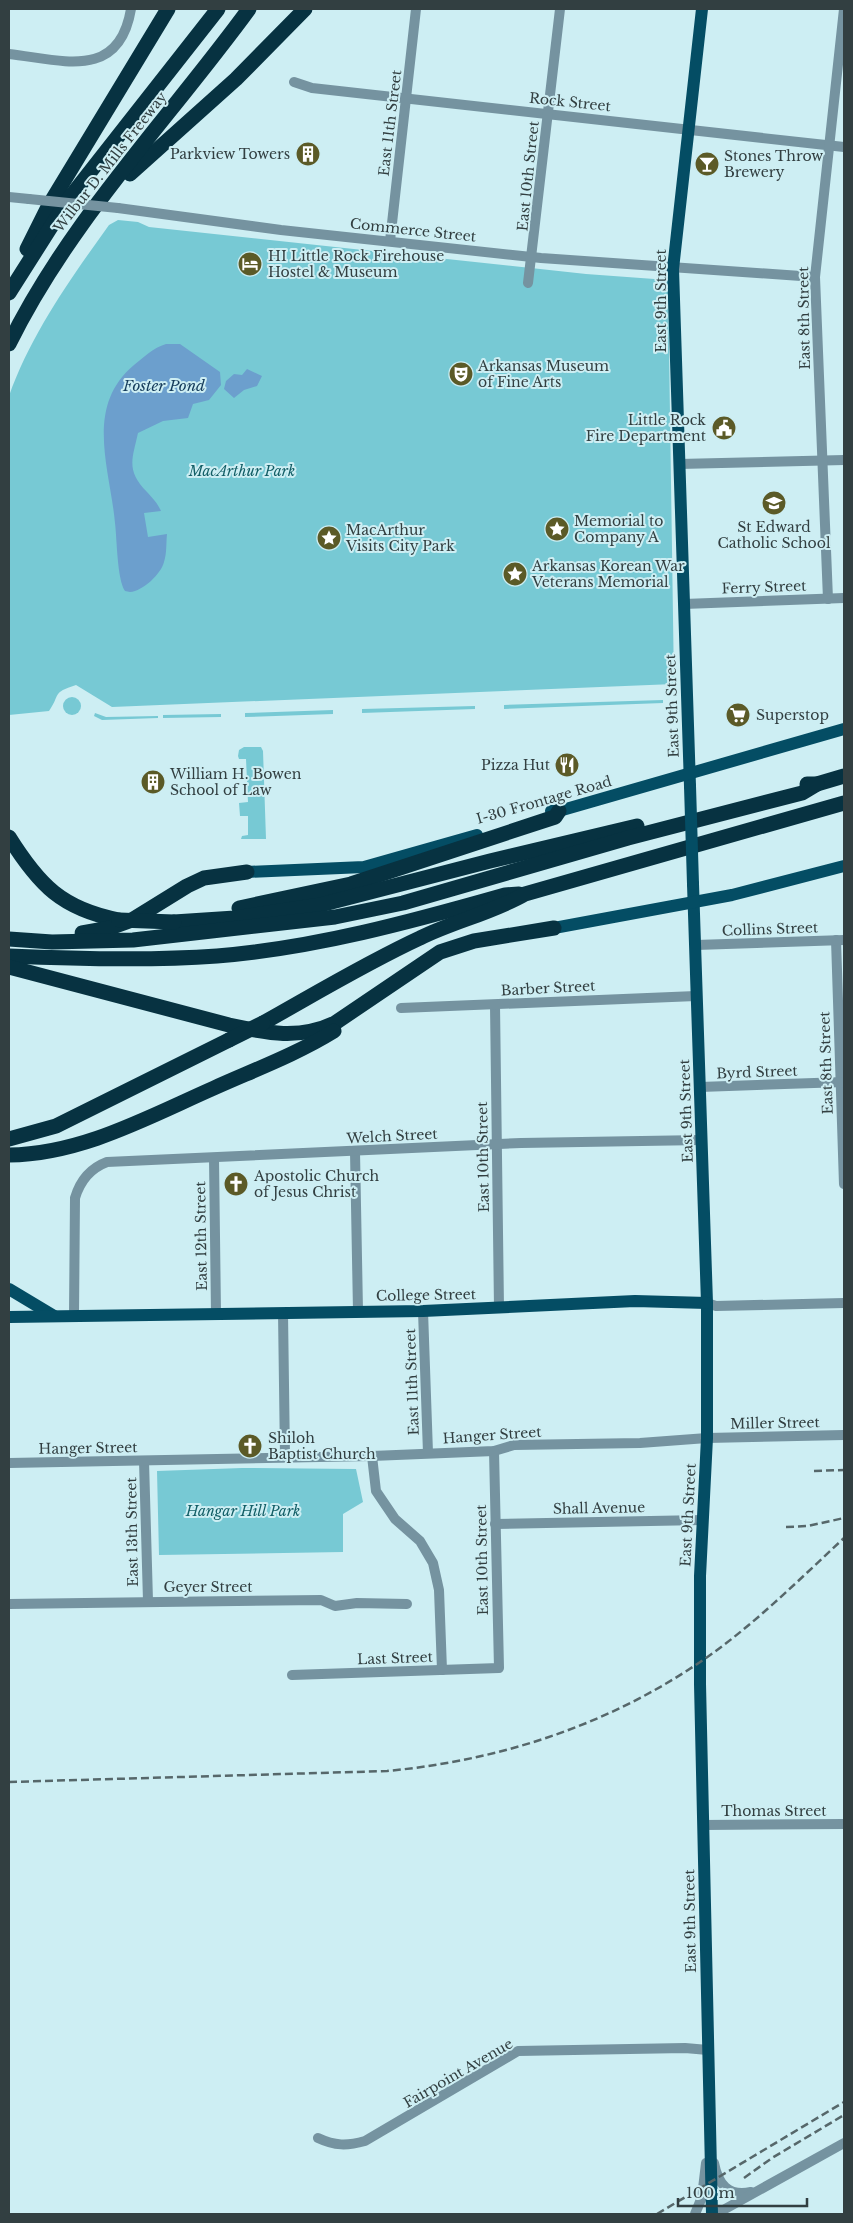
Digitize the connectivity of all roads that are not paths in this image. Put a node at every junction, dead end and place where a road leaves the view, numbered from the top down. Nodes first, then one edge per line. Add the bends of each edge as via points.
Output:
1 (131, 9) edge
2 (168, 9) edge
3 (218, 9) edge
4 (249, 9) edge
5 (306, 9) edge
6 (416, 9) edge
7 (560, 9) edge
8 (702, 9) edge
9 (844, 9) edge
10 (9, 54) edge
11 (294, 82) dead end
12 (407, 98) junction
13 (548, 114) junction
14 (688, 130) junction
15 (830, 145) junction
16 (844, 146) edge
17 (9, 197) edge
18 (102, 198) junction
19 (390, 241) junction
20 (533, 257) junction
21 (673, 268) junction
22 (815, 277) junction
23 (528, 283) dead end
24 (9, 292) edge
25 (9, 344) edge
26 (821, 460) junction
27 (844, 460) edge
28 (680, 464) junction
29 (844, 598) edge
30 (828, 599) junction
31 (684, 604) junction
32 (844, 729) edge
33 (844, 776) edge
34 (690, 780) junction
35 (817, 784) junction
36 (844, 803) edge
37 (559, 811) junction
38 (9, 837) edge
39 (844, 866) edge
40 (247, 872) joint
41 (525, 894) junction
42 (694, 903) junction
43 (174, 922) junction
44 (554, 928) joint
45 (9, 935) edge
46 (9, 939) edge
47 (840, 940) edge
48 (696, 945) junction
49 (9, 956) edge
50 (9, 967) edge
51 (395, 982) junction
52 (696, 996) junction
53 (495, 1005) junction
54 (402, 1008) dead end
55 (843, 1083) edge
56 (700, 1087) junction
57 (9, 1139) edge
58 (702, 1140) junction
59 (497, 1145) junction
60 (355, 1152) junction
61 (9, 1155) edge
62 (214, 1158) junction
63 (844, 1184) edge
64 (12, 1292) edge
65 (707, 1303) junction
66 (844, 1303) edge
67 (499, 1308) junction
68 (358, 1311) junction
69 (423, 1311) junction
70 (283, 1313) junction
71 (216, 1314) junction
72 (54, 1316) junction
73 (74, 1316) junction
74 (11, 1317) edge
75 (844, 1435) edge
76 (707, 1438) junction
77 (494, 1451) junction
78 (428, 1453) junction
79 (372, 1456) junction
80 (285, 1457) junction
81 (144, 1461) junction
82 (9, 1464) edge
83 (702, 1520) junction
84 (496, 1524) junction
85 (148, 1602) junction
86 (9, 1604) edge
87 (407, 1604) dead end
88 (499, 1668) joint
89 (442, 1670) junction
90 (292, 1675) dead end
91 (844, 1824) edge
92 (703, 1826) junction
93 (708, 2050) junction
94 (318, 2138) dead end
95 (710, 2138) junction
96 (844, 2142) edge
97 (758, 2190) junction
98 (695, 2214) edge
99 (712, 2214) edge
100 (716, 2214) edge

1 - 10 street via 125,34 100,59 83,63
2 - 24 highway via 36,228
3 - 24 highway, Wilbur D. Mills Freeway via 68,200
4 - 18 highway, Wilbur D. Mills Freeway
5 - 18 highway via 236,79
6 - 12 street, East 11th Street
7 - 13 street, East 10th Street
8 - 14 main road, East 9th Street
9 - 15 street, East 8th Street
11 - 12 street, Rock Street via 312,88
12 - 13 street, Rock Street
12 - 19 street, East 11th Street
13 - 14 street, Rock Street
13 - 20 street, East 10th Street
14 - 15 street, Rock Street
14 - 21 main road, East 9th Street
15 - 16 street, Rock Street
15 - 22 street, East 8th Street
17 - 19 street, Commerce Street, bridge
18 - 25 highway, Wilbur D. Mills Freeway via 42,282
19 - 20 street, Commerce Street
20 - 21 street, Commerce Street
20 - 23 street
21 - 22 street, Commerce Street
21 - 28 main road, East 9th Street
22 - 26 street, East 8th Street
26 - 27 street
26 - 28 street
26 - 30 street, East 8th Street
28 - 31 main road, East 9th Street
29 - 30 street, Ferry Street
30 - 31 street, Ferry Street
31 - 34 main road, East 9th Street
32 - 34 main road, I-30 Frontage Road
33 - 35 highway
34 - 37 main road, I-30 Frontage Road
34 - 42 main road, East 9th Street, bridge
35 - 43 highway via 791,787 320,905 235,918
35 - 46 highway via 802,793 628,838 403,904 335,918 133,940 52,942
36 - 41 highway
37 - 40 main road, I-30 Frontage Road via 364,867
37 - 43 highway via 555,817 351,884
38 - 43 highway, bridge via 28,868 70,904 95,915 120,920
39 - 42 main road via 763,889
40 - 45 highway via 204,878 132,920 110,928 73,934
41 - 49 highway via 505,895 366,932 253,952 106,960
41 - 57 highway, bridge via 503,906 420,938 229,1040 56,1126
42 - 44 main road
42 - 48 main road, East 9th Street
44 - 51 highway via 457,946 432,956
47 - 48 street, Collins Street
47 - 55 street, East 8th Street
48 - 52 main road, East 9th Street
50 - 51 highway via 278,1035 320,1030 361,1007
51 - 61 highway via 347,1023 299,1051 84,1143 45,1152
52 - 53 street, Barber Street
52 - 56 main road, East 9th Street
53 - 54 street, Barber Street
53 - 59 street, East 10th Street
55 - 56 street, Byrd Street
55 - 63 street, East 8th Street
56 - 58 main road, East 9th Street
58 - 59 street, Welch Street
58 - 65 main road, East 9th Street
59 - 60 street, Welch Street
59 - 67 street, East 10th Street
60 - 62 street, Welch Street
60 - 68 street
62 - 71 street, East 12th Street
62 - 73 street, Welch Street via 116,1160 103,1163 88,1174 74,1202
64 - 72 main road
64 - 74 main road
65 - 66 street, College Street via 716,1306
65 - 67 main road, College Street via 635,1301
65 - 76 main road, East 9th Street
67 - 69 main road, College Street
68 - 69 main road, College Street
68 - 70 main road, College Street
69 - 78 street, East 11th Street
70 - 71 main road, College Street
70 - 80 street
71 - 73 main road, College Street
72 - 73 main road, College Street
72 - 74 main road, College Street
75 - 76 street, Miller Street
76 - 77 street, Hanger Street via 640,1443 514,1445
76 - 83 main road, East 9th Street
77 - 78 street, Hanger Street
77 - 84 street, East 10th Street
78 - 79 street, Hanger Street
79 - 80 street, Hanger Street
79 - 89 street via 376,1491 395,1519 420,1541 433,1563 440,1590
80 - 81 street, Hanger Street
81 - 82 street, Hanger Street
81 - 85 street, East 13th Street
83 - 84 street, Shall Avenue
83 - 92 main road, East 9th Street via 700,1684
84 - 88 street, East 10th Street
85 - 86 street, Geyer Street
85 - 87 street, Geyer Street via 321,1600 335,1606
88 - 89 street, Last Street
89 - 90 street, Last Street
91 - 92 street, Thomas Street
92 - 93 main road, East 9th Street
93 - 94 street, Fairpoint Avenue via 518,2051 365,2141 332,2145
93 - 95 main road, East 9th Street
95 - 97 street via 716,2174 722,2186 738,2194
95 - 98 street via 702,2197
95 - 99 main road, East 9th Street
96 - 97 street
97 - 100 street

